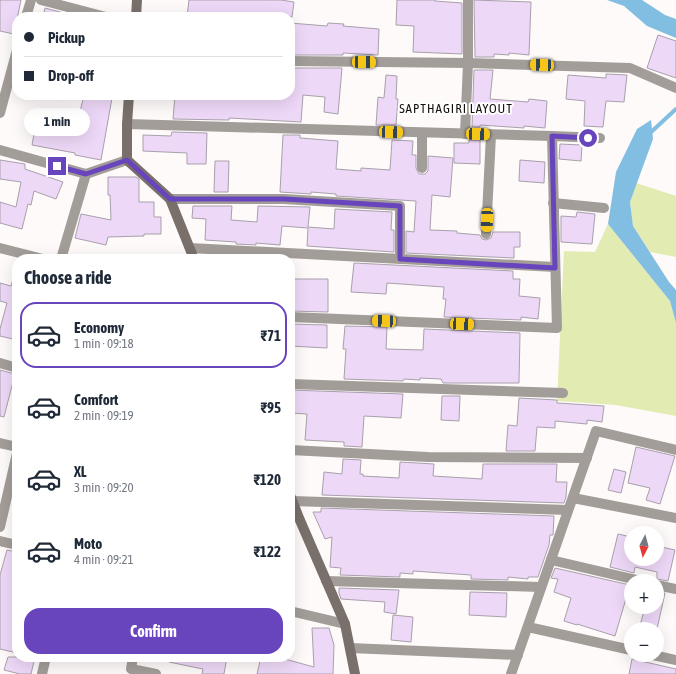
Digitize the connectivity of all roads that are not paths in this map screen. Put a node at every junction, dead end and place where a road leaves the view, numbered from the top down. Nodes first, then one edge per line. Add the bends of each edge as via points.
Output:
1 (31, 0) edge
2 (42, 0) edge
3 (137, 0) edge
4 (468, 0) edge
5 (27, 12) edge
6 (87, 12) edge
7 (136, 12) edge
8 (295, 61) edge
9 (468, 63) junction
10 (12, 76) edge
11 (676, 88) edge
12 (129, 100) edge
13 (0, 113) edge
14 (127, 124) junction
15 (422, 133) junction
16 (465, 134) junction
17 (491, 135) junction
18 (552, 136) junction
19 (600, 138) dead end
20 (0, 150) edge
21 (127, 160) junction
22 (422, 168) dead end
23 (86, 174) junction
24 (170, 199) junction
25 (553, 202) junction
26 (604, 208) dead end
27 (486, 234) dead end
28 (0, 248) edge
29 (190, 248) junction
30 (23, 254) edge
31 (63, 254) edge
32 (192, 254) edge
33 (400, 259) junction
34 (555, 268) junction
35 (295, 317) edge
36 (0, 363) edge
37 (12, 367) edge
38 (295, 384) edge
39 (563, 393) dead end
40 (0, 443) edge
41 (12, 446) edge
42 (295, 450) edge
43 (676, 450) edge
44 (586, 458) junction
45 (12, 475) edge
46 (295, 498) edge
47 (572, 498) junction
48 (568, 510) junction
49 (676, 518) edge
50 (295, 519) edge
51 (0, 527) edge
52 (0, 541) edge
53 (12, 544) edge
54 (551, 560) junction
55 (624, 577) edge
56 (326, 581) junction
57 (664, 586) edge
58 (542, 587) junction
59 (676, 589) edge
60 (295, 612) edge
61 (345, 624) junction
62 (528, 627) junction
63 (350, 648) junction
64 (624, 648) edge
65 (518, 655) junction
66 (664, 657) edge
67 (676, 660) edge
68 (45, 662) edge
69 (133, 662) edge
70 (42, 674) edge
71 (156, 674) edge
72 (355, 674) edge
73 (511, 674) edge

1 - 5 street
2 - 6 street
3 - 7 street
4 - 9 street
8 - 9 street
9 - 11 street via 630,68
9 - 16 street
10 - 13 street
12 - 14 street
14 - 15 street
14 - 21 street
15 - 16 street
15 - 22 street
16 - 17 street
17 - 18 street
17 - 27 street
18 - 19 street
18 - 25 street
20 - 23 street
21 - 23 street
21 - 24 street
23 - 31 street
24 - 29 street
24 - 33 street via 284,199 400,206
25 - 26 street
25 - 34 street
28 - 30 street
29 - 32 street
29 - 33 street
33 - 34 street
34 - 35 street via 556,328
36 - 37 street
38 - 39 street
40 - 41 street
42 - 44 street via 428,457
43 - 44 street via 596,431
44 - 47 street
45 - 51 street
46 - 48 street
47 - 48 street
47 - 49 street
48 - 54 street
50 - 56 street
52 - 53 street
54 - 55 street
54 - 58 street
56 - 58 street
56 - 61 street
57 - 59 street
58 - 62 street
60 - 61 street
61 - 63 street
62 - 64 street
62 - 65 street
63 - 65 street
63 - 72 street
65 - 73 street
66 - 67 street
68 - 70 street
69 - 71 street via 131,669

